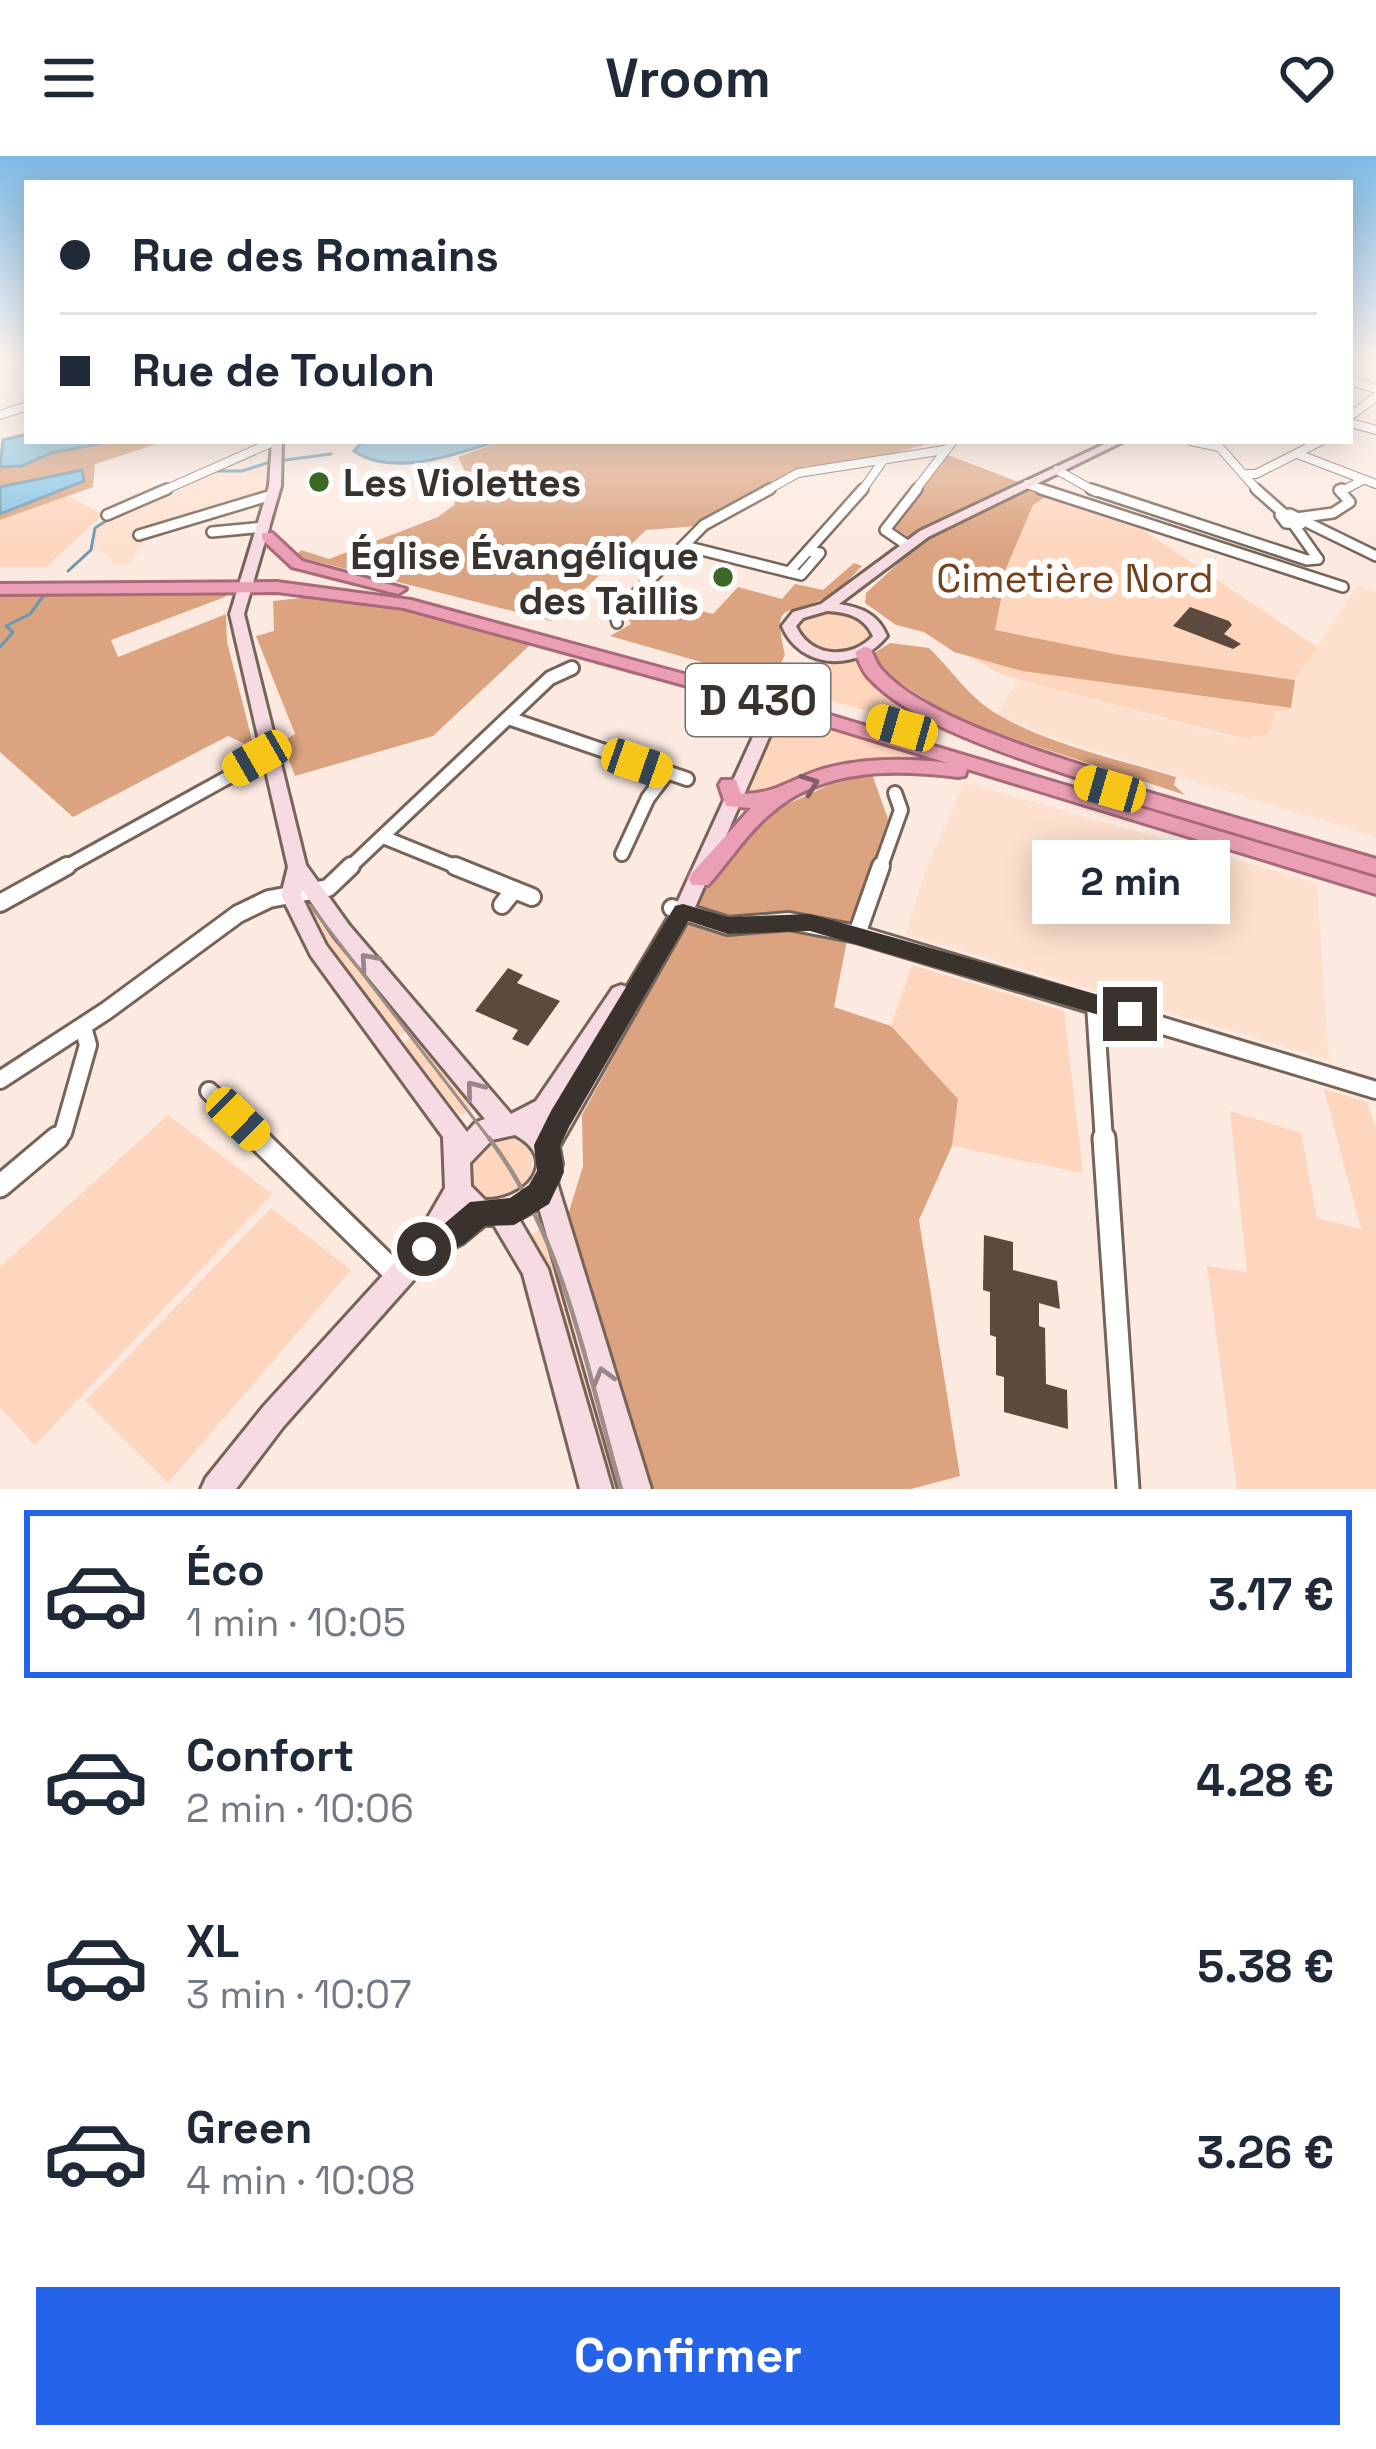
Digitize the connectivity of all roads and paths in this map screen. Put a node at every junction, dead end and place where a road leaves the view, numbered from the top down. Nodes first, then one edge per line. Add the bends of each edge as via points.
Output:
1 (269, 444) edge
2 (276, 444) edge
3 (950, 444) edge
4 (1113, 444) edge
5 (1217, 444) edge
6 (1316, 444) edge
7 (944, 450) junction
8 (1300, 454) junction
9 (882, 462) junction
10 (1057, 470) junction
11 (1243, 474) junction
12 (1363, 480) junction
13 (1027, 484) junction
14 (1376, 484) edge
15 (272, 496) junction
16 (107, 515) dead end
17 (1297, 522) junction
18 (212, 532) dead end
19 (266, 532) junction
20 (139, 535) dead end
21 (907, 545) junction
22 (685, 546) junction
23 (1376, 556) edge
24 (870, 574) junction
25 (251, 582) junction
26 (0, 585) edge
27 (1343, 586) dead end
28 (416, 594) junction
29 (826, 607) junction
30 (860, 613) junction
31 (617, 623) dead end
32 (799, 645) junction
33 (864, 652) junction
34 (830, 656) junction
35 (572, 668) dead end
36 (792, 670) junction
37 (508, 718) junction
38 (272, 753) junction
39 (667, 773) junction
40 (687, 779) dead end
41 (731, 793) junction
42 (895, 794) dead end
43 (771, 801) junction
44 (1192, 822) junction
45 (383, 837) junction
46 (622, 854) dead end
47 (1376, 867) edge
48 (700, 879) junction
49 (1376, 886) edge
50 (514, 890) junction
51 (302, 894) junction
52 (3, 897) edge
53 (532, 897) dead end
54 (502, 905) dead end
55 (678, 910) junction
56 (857, 934) junction
57 (1095, 1005) junction
58 (83, 1027) junction
59 (0, 1079) edge
60 (1376, 1090) edge
61 (209, 1091) dead end
62 (510, 1124) junction
63 (547, 1145) junction
64 (458, 1159) junction
65 (545, 1185) junction
66 (0, 1186) edge
67 (458, 1191) junction
68 (491, 1213) junction
69 (424, 1249) junction
70 (398, 1276) junction
71 (217, 1489) edge
72 (596, 1489) edge
73 (635, 1489) edge
74 (1128, 1489) edge

1 - 16 street
2 - 15 main road
3 - 7 street
4 - 10 main road
5 - 11 street
6 - 8 street
7 - 9 street
7 - 21 street via 885,530
8 - 11 street
8 - 12 street
9 - 22 street via 798,473 713,519
9 - 22 street via 795,574
10 - 13 main road
10 - 17 street via 1104,496 1318,560
11 - 17 street via 1282,519
12 - 14 street
12 - 17 street via 1339,490 1350,502 1342,509
13 - 21 main road
13 - 27 street
15 - 19 main road
15 - 20 street
17 - 23 street
18 - 19 street
19 - 25 main road
19 - 28 highway via 304,567
21 - 24 main road
22 - 31 street via 615,615
24 - 29 main road
24 - 30 main road via 857,593
25 - 26 highway, D 430
25 - 28 highway, D 430
25 - 38 main road via 237,614
25 - 44 highway, D 430 via 454,615
28 - 44 highway, D 430 via 756,685
29 - 30 main road
29 - 32 main road via 792,620 789,633
30 - 33 main road via 880,636
32 - 34 main road
32 - 36 main road
33 - 34 main road
33 - 44 highway via 889,687 936,715
34 - 36 main road
35 - 37 street
36 - 41 main road, bridge
37 - 39 street
37 - 45 street
38 - 51 main road
38 - 52 street
39 - 40 street
39 - 46 street
41 - 43 highway
41 - 48 main road
41 - 55 main road
42 - 56 street via 901,810
43 -> 44 highway via 871,766 919,766
43 - 48 highway
44 - 47 highway, D 430
44 - 49 highway, D 430
45 - 50 street
45 - 51 street via 328,888
48 - 55 main road
50 - 53 street
50 - 54 street
51 - 58 street via 238,914
62 -> 51 main road
51 - 64 main road via 318,950 455,1133
55 - 56 street via 728,926 789,921
55 - 62 main road via 544,1109
55 - 63 main road
56 - 57 street
57 - 60 street
57 - 74 street
58 - 59 street
58 - 66 street via 88,1045 63,1133
61 - 70 street
62 - 63 main road
62 - 64 main road via 478,1134
63 - 65 main road
64 - 67 main road
65 - 68 main road via 531,1202
73 -> 65 main road
67 - 68 main road
67 - 69 main road
68 - 69 main road
68 - 72 main road via 535,1269
69 - 70 main road
70 - 71 main road

